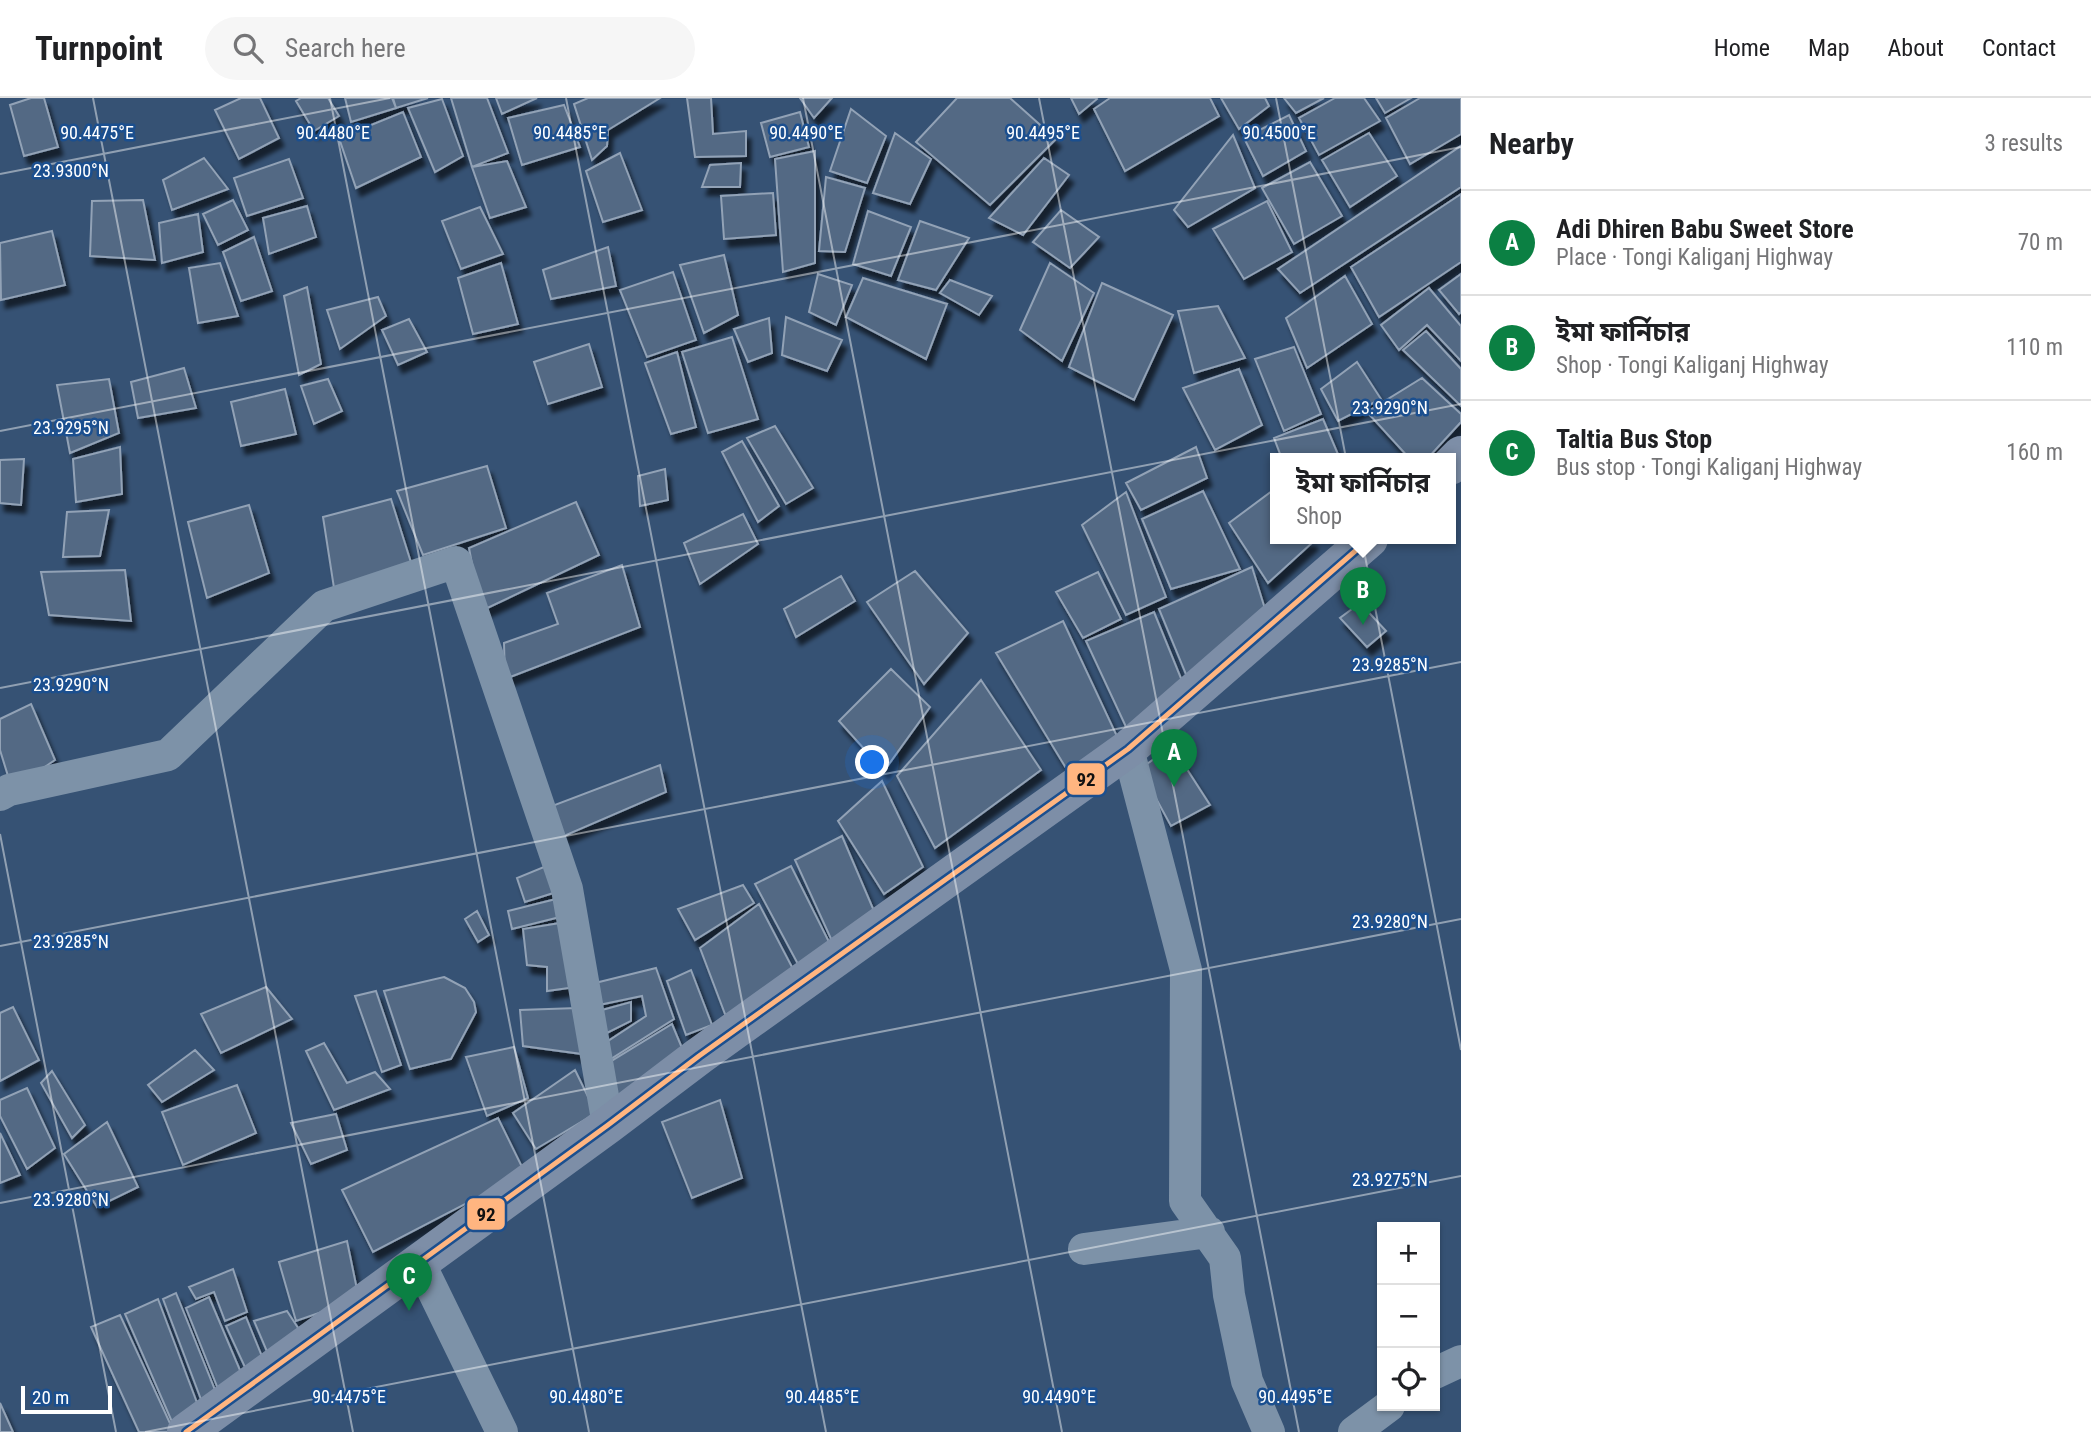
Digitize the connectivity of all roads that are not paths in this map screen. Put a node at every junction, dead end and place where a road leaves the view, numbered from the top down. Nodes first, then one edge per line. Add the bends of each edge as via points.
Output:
1 (1363, 544) edge
2 (1128, 749) junction
3 (0, 795) edge
4 (608, 1125) junction
5 (1209, 1232) junction
6 (1084, 1249) dead end
7 (419, 1262) junction
8 (1461, 1361) edge
9 (1440, 1371) edge
10 (1382, 1411) edge
11 (186, 1432) edge
12 (502, 1432) edge
13 (1269, 1432) edge
14 (1354, 1432) edge

1 - 2 main road
2 - 4 main road
2 - 5 street via 1186,970 1185,1201
3 - 4 street via 168,755 324,606 456,562 567,889
4 - 7 main road
5 - 6 street
5 - 13 street via 1225,1258 1247,1381
7 - 11 main road
7 - 12 street
8 - 9 street
10 - 14 street

